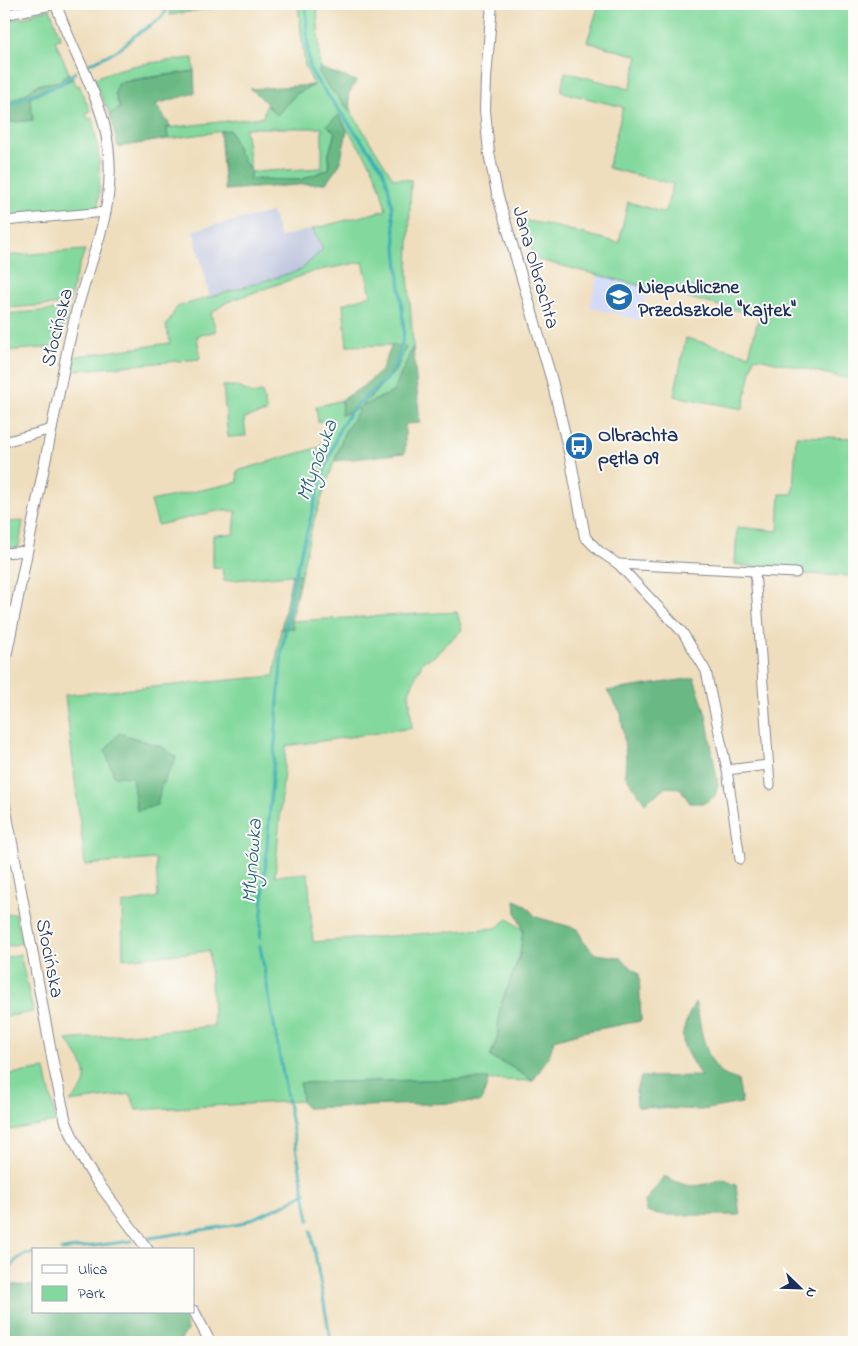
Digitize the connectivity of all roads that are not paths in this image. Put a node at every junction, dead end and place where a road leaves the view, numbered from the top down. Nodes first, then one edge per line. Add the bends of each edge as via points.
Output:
1 (56, 4) edge
2 (492, 4) edge
3 (4, 15) edge
4 (106, 212) junction
5 (4, 221) edge
6 (52, 429) junction
7 (4, 442) edge
8 (585, 537) joint
9 (27, 551) junction
10 (4, 552) edge
11 (618, 564) junction
12 (755, 571) junction
13 (796, 573) dead end
14 (9, 616) edge
15 (4, 667) edge
16 (768, 765) junction
17 (727, 770) junction
18 (770, 785) dead end
19 (4, 800) edge
20 (740, 859) dead end
21 (147, 1248) edge
22 (195, 1314) edge
23 (210, 1342) edge

1 - 3 street
1 - 4 street, Słocińska via 104,123 110,176
2 - 8 street, Jana Olbrachta via 484,110 491,166 552,381
4 - 5 street
4 - 6 street, Słocińska via 78,308
6 - 7 street
6 - 9 street, Słocińska
8 - 11 street
9 - 10 street
9 - 14 street, Słocińska
11 - 12 street
11 - 17 street via 683,633 706,671
12 - 13 street
12 - 16 street
14 - 15 street, Słocińska
16 - 17 street
16 - 18 street
17 - 20 street
19 - 21 street, Słocińska via 66,1122 93,1176
22 - 23 street

